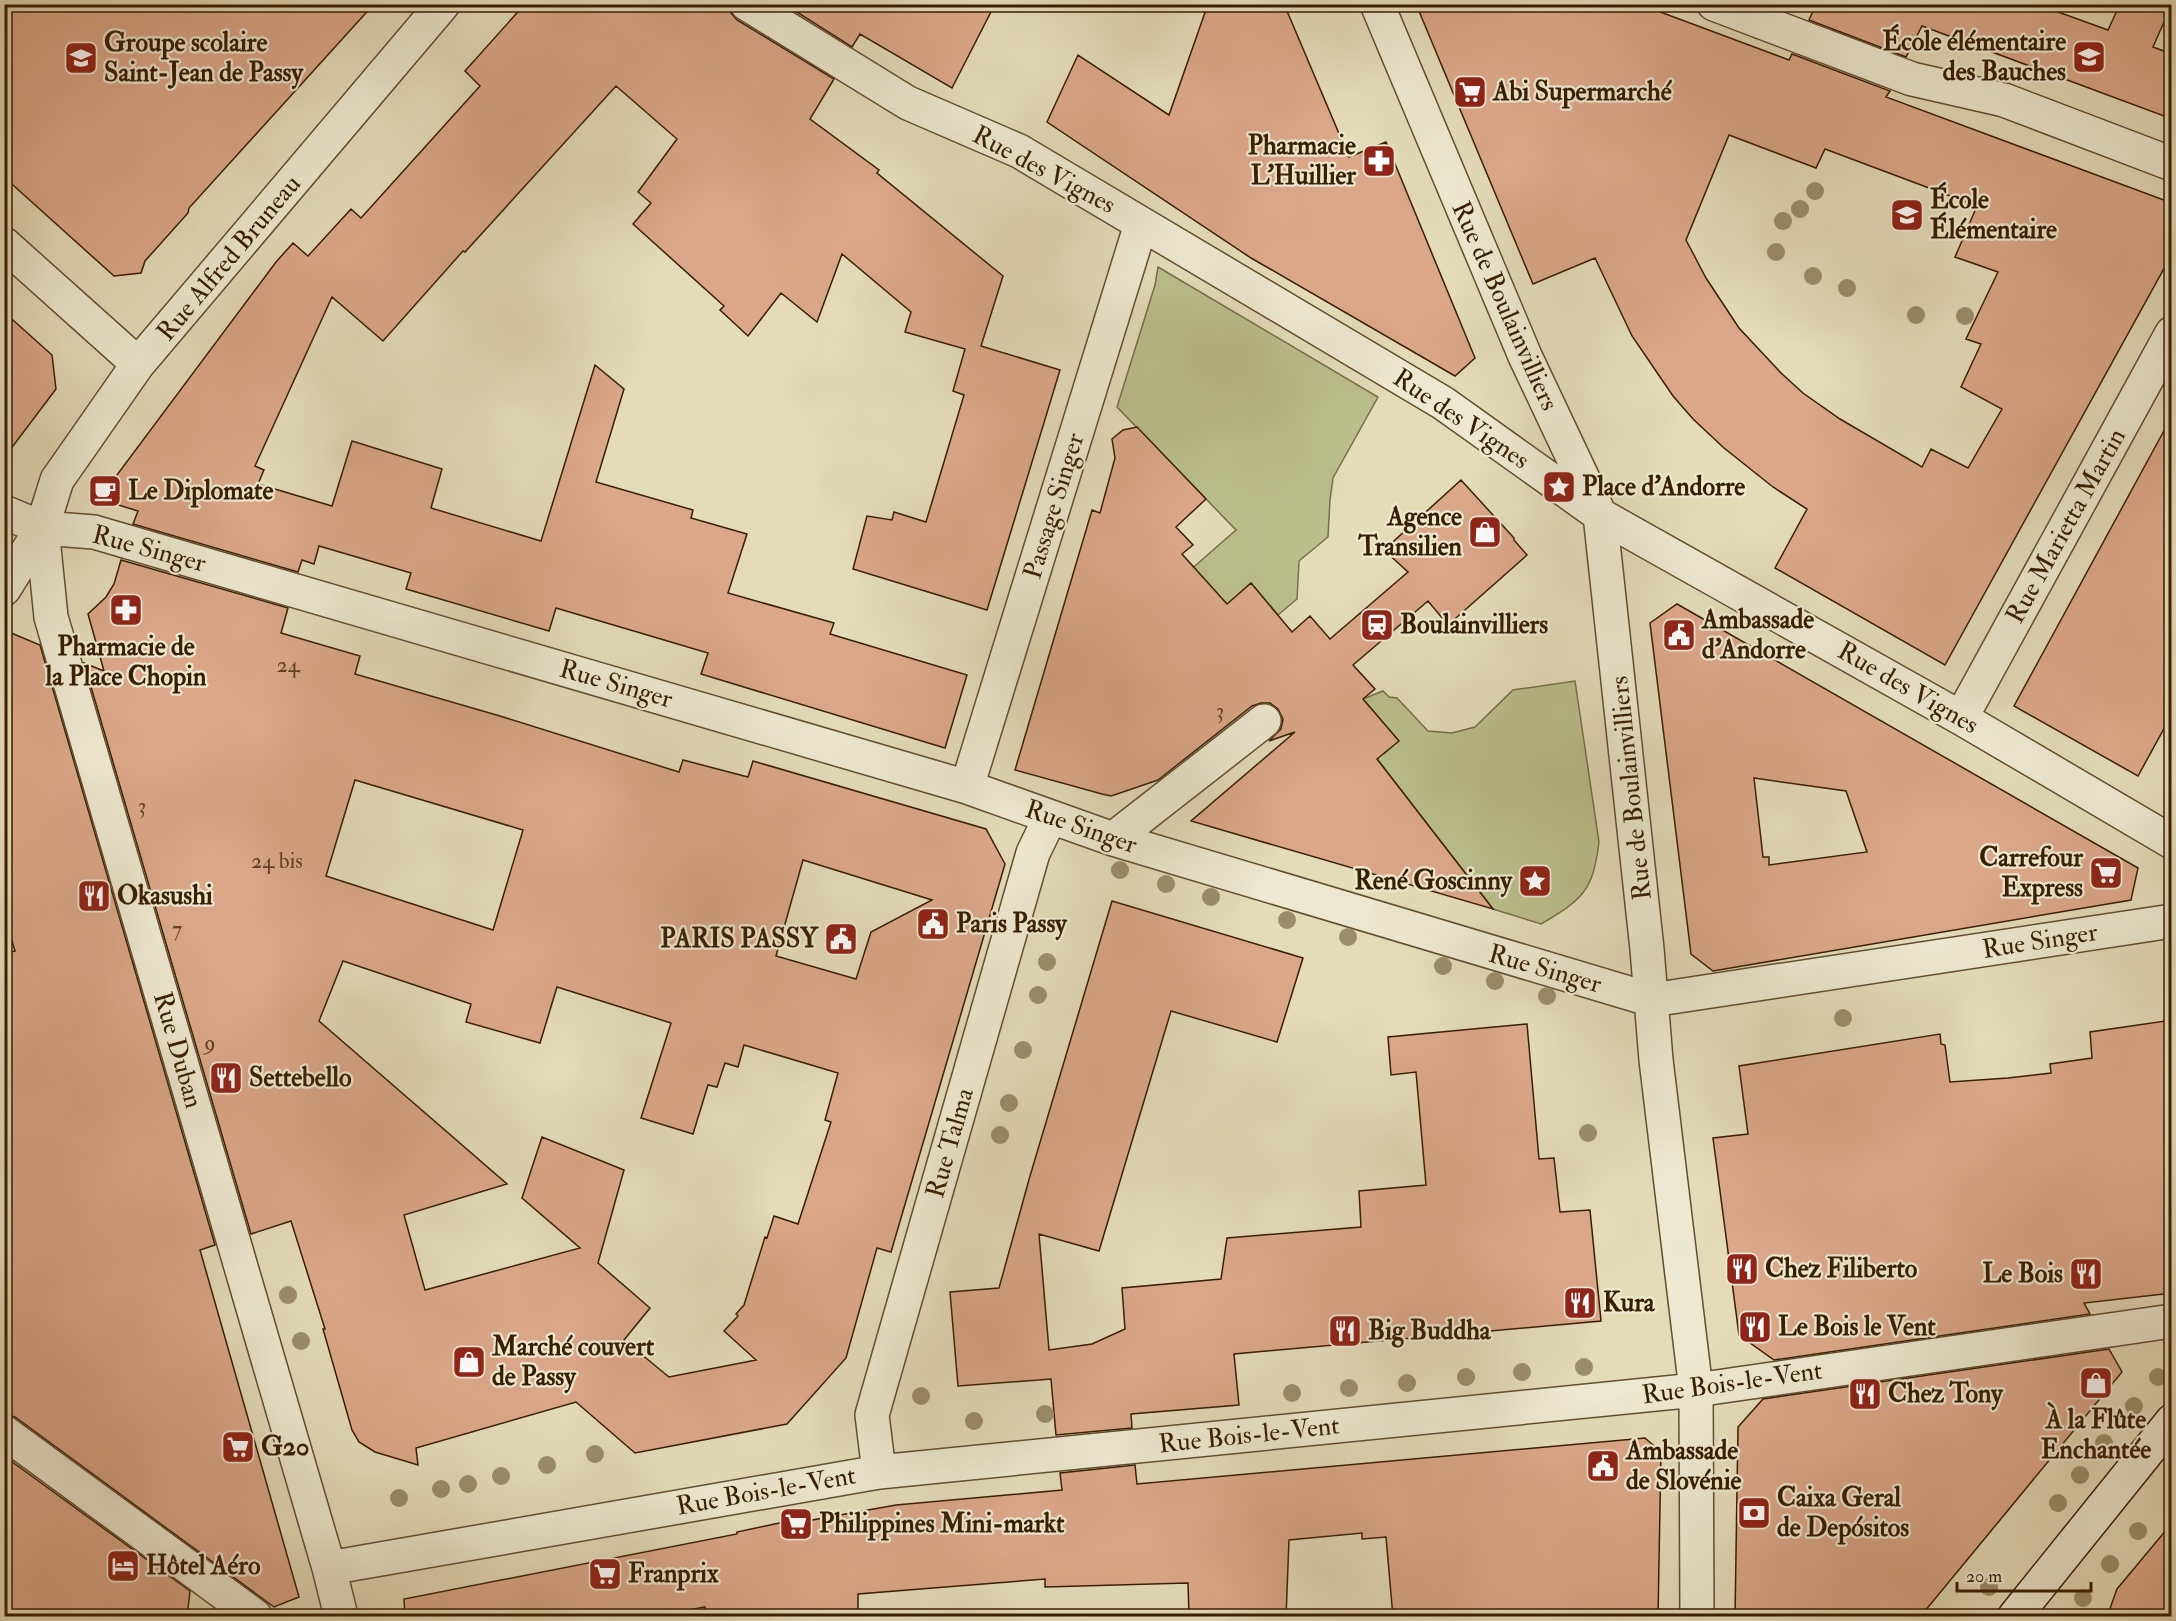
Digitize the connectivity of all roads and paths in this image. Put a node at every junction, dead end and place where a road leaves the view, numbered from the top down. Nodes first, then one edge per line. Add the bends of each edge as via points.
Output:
1 (443, 4) edge
2 (747, 4) edge
3 (1377, 4) edge
4 (1714, 4) edge
5 (2172, 164) edge
6 (1141, 224) junction
7 (4, 244) edge
8 (2172, 333) edge
9 (138, 364) junction
10 (4, 512) edge
11 (1600, 515) junction
12 (42, 528) junction
13 (4, 589) edge
14 (1961, 718) junction
15 (1264, 721) dead end
16 (967, 787) junction
17 (1050, 818) junction
18 (1113, 839) junction
19 (2172, 842) edge
20 (2172, 921) edge
21 (1652, 1000) junction
22 (2172, 1321) edge
23 (1696, 1390) junction
24 (2172, 1421) edge
25 (4, 1432) edge
26 (879, 1472) junction
27 (329, 1568) junction
28 (255, 1617) edge
29 (341, 1617) edge
30 (1697, 1617) edge
31 (2015, 1617) edge

1 - 9 street, Rue Alfred Bruneau
2 - 6 street, Rue des Vignes via 908,103 1019,151
3 - 11 street, Rue de Boulainvilliers via 1525,356
4 - 5 street via 1912,79 2004,100
6 - 11 street, Rue des Vignes via 1443,403
6 - 16 street, Passage Singer
7 - 9 street
8 - 14 street, Rue Marietta Martin
9 - 12 street, Rue Alfred Bruneau via 57,480
10 - 12 street, Rue Singer
11 - 14 street, Rue des Vignes
11 - 21 street, Rue de Boulainvilliers
12 - 13 street
12 - 16 street, Rue Singer via 94,532
12 - 27 street, Rue Duban via 51,617
14 - 19 street, Rue des Vignes
15 - 18 street
16 - 17 street, Rue Singer
17 - 18 street, Rue Singer
17 - 26 street, Rue Talma via 1033,854 872,1415
18 - 21 street, Rue Singer
20 - 21 street, Rue Singer
21 - 23 street, Rue de Boulainvilliers
22 - 23 street, Rue Bois-le-Vent
23 - 26 street, Rue Bois-le-Vent
23 - 30 street, Rue de Boulainvilliers
24 - 31 street
25 - 28 street
26 - 27 street, Rue Bois-le-Vent
27 - 29 street, Rue Duban

